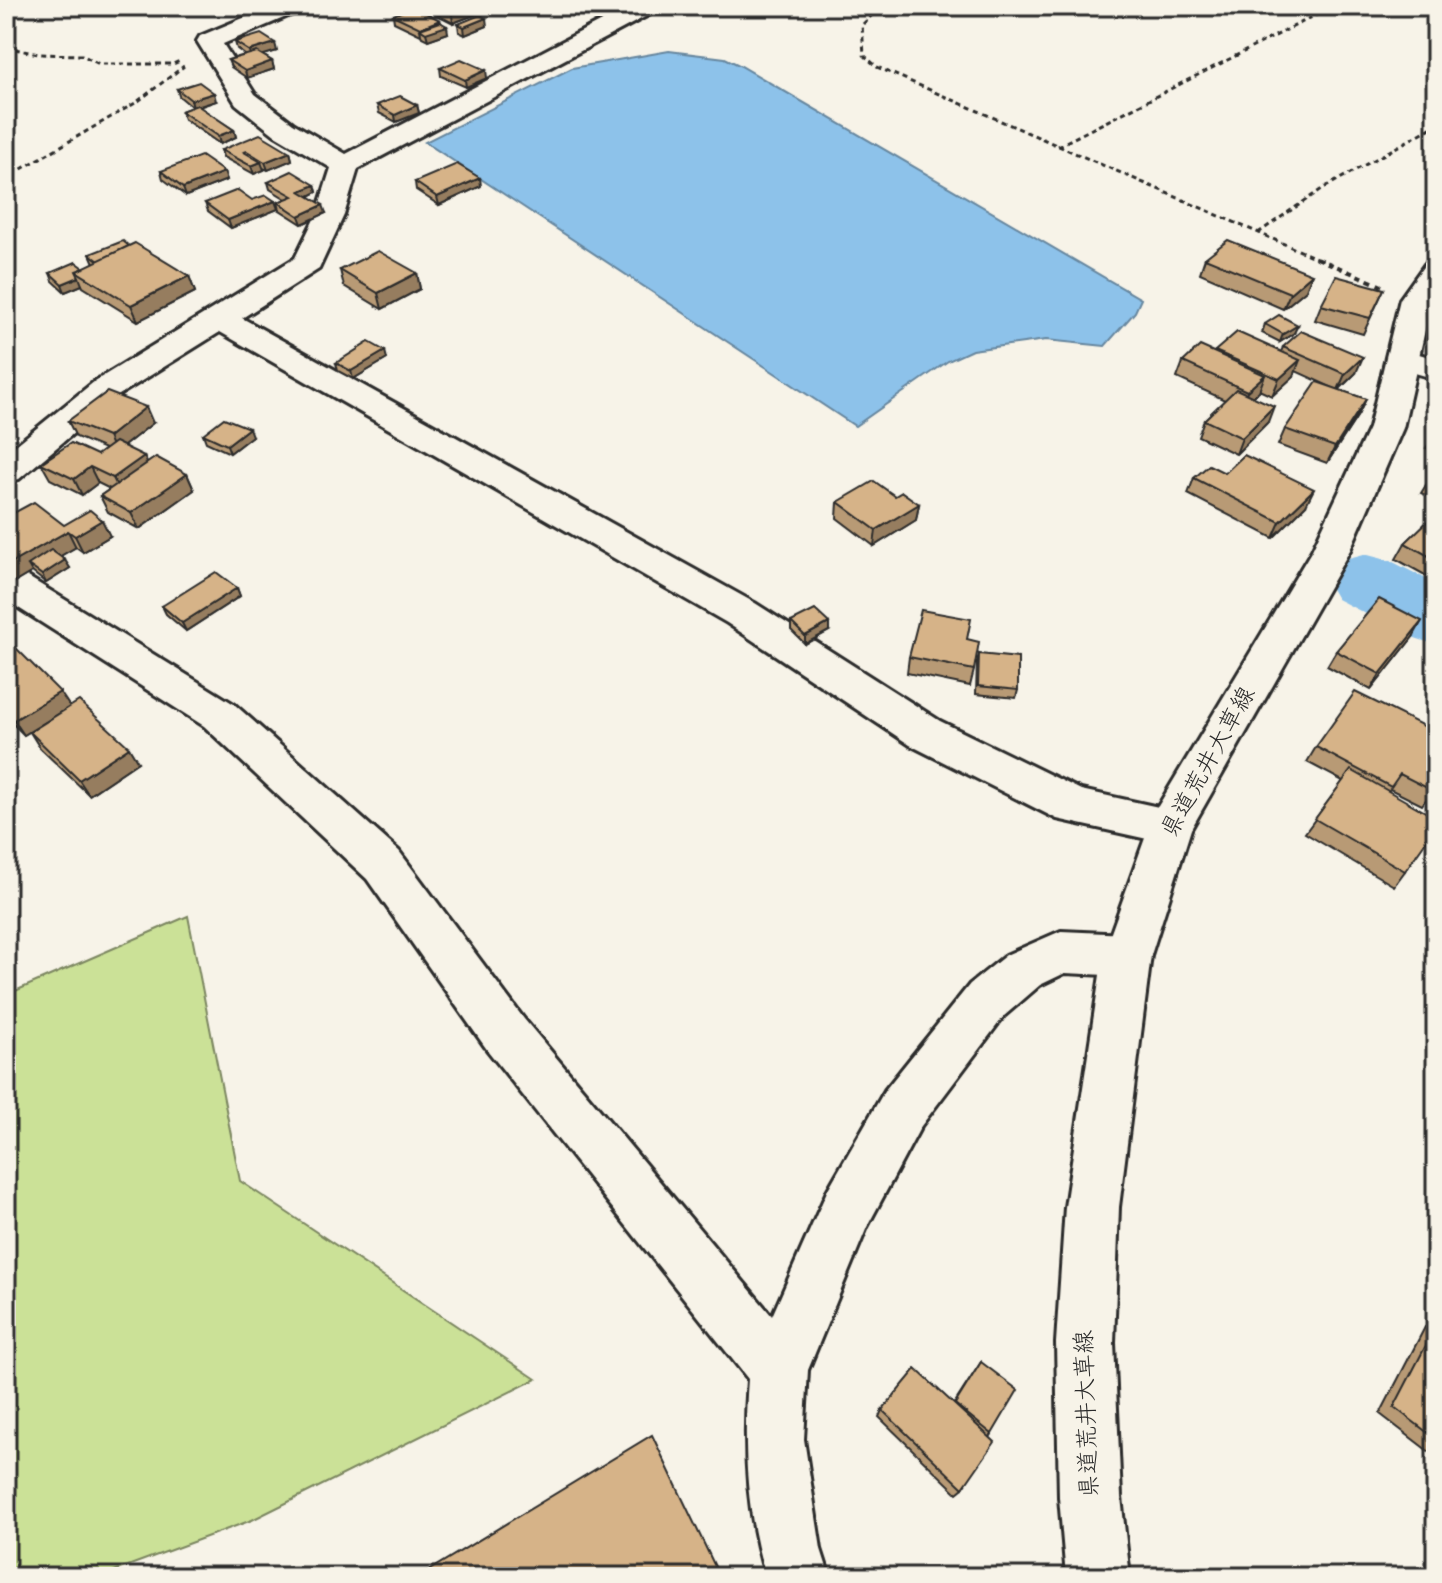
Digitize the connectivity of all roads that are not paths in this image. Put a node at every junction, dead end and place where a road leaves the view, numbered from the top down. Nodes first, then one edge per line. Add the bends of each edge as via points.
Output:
1 (648, 6) edge
2 (287, 7) edge
3 (346, 165) junction
4 (1429, 284) edge
5 (217, 317) junction
6 (1419, 364) edge
7 (6, 471) edge
8 (6, 582) edge
9 (1170, 826) junction
10 (1127, 955) junction
11 (778, 1370) junction
12 (798, 1577) edge
13 (1098, 1577) edge

1 - 3 street
2 - 3 street via 209,41 245,99
3 - 5 street via 308,263
4 - 6 street, 県道荒井大草線
5 - 7 street via 107,388
5 - 9 street via 741,613 925,733 1073,806
6 - 9 street, 県道荒井大草線 via 1331,550
8 - 11 street via 219,715 383,865 506,1035
9 - 10 street, 県道荒井大草線
10 - 11 street via 1061,952 1023,970 987,1000 903,1108 847,1208
10 - 13 street, 県道荒井大草線 via 1092,1207 1085,1343
11 - 12 street via 774,1439 789,1549

